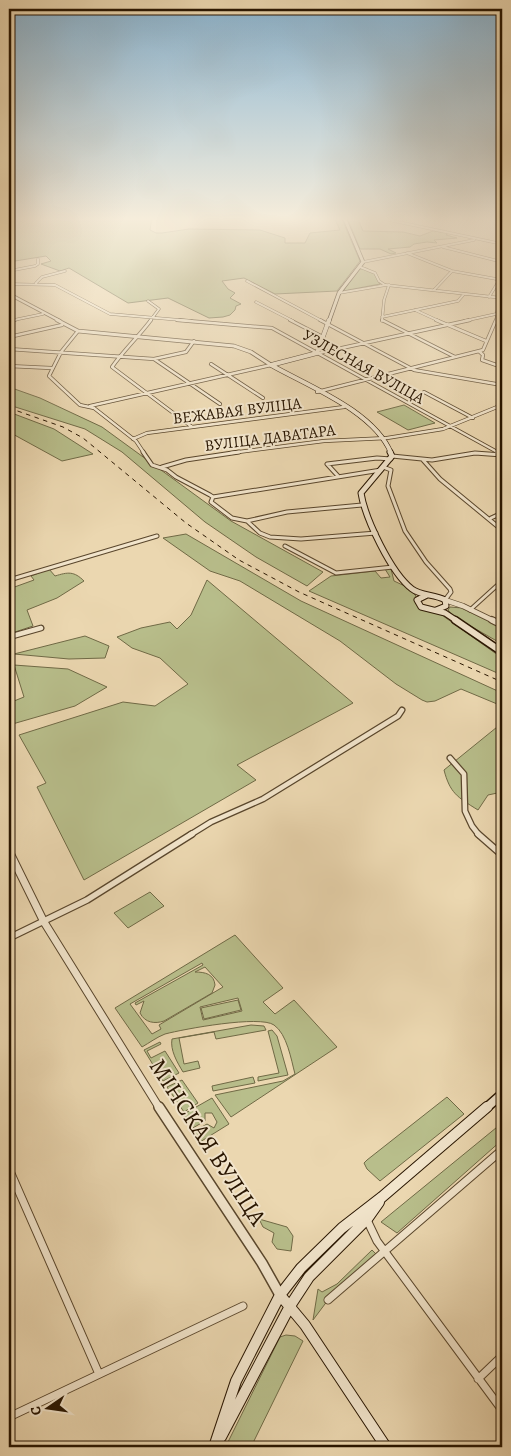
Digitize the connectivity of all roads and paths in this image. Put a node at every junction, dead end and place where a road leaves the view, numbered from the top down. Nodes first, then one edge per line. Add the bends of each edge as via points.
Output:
1 (54, 285) edge
2 (254, 285) edge
3 (346, 285) edge
4 (387, 285) junction
5 (439, 285) edge
6 (497, 285) edge
7 (434, 290) junction
8 (339, 293) junction
9 (9, 294) edge
10 (464, 294) junction
11 (490, 297) junction
12 (500, 298) edge
13 (148, 301) dead end
14 (256, 302) dead end
15 (415, 310) junction
16 (44, 314) junction
17 (496, 314) junction
18 (502, 315) edge
19 (382, 317) junction
20 (153, 318) junction
21 (496, 318) junction
22 (502, 319) edge
23 (9, 321) edge
24 (62, 325) junction
25 (328, 325) junction
26 (445, 325) junction
27 (78, 331) junction
28 (406, 334) junction
29 (137, 336) junction
30 (9, 337) edge
31 (323, 337) junction
32 (194, 341) junction
33 (486, 341) junction
34 (363, 343) junction
35 (9, 349) edge
36 (62, 351) junction
37 (479, 351) junction
38 (317, 353) junction
39 (120, 356) junction
40 (455, 357) junction
41 (154, 359) junction
42 (211, 364) dead end
43 (271, 365) junction
44 (9, 366) edge
45 (502, 367) edge
46 (51, 368) junction
47 (413, 369) junction
48 (228, 375) junction
49 (366, 380) junction
50 (188, 384) junction
51 (502, 386) edge
52 (317, 392) junction
53 (424, 392) dead end
54 (146, 393) junction
55 (263, 398) dead end
56 (220, 404) dead end
57 (502, 405) edge
58 (90, 406) junction
59 (344, 407) junction
60 (473, 418) junction
61 (192, 427) junction
62 (451, 427) junction
63 (384, 438) junction
64 (133, 439) junction
65 (500, 454) edge
66 (392, 458) junction
67 (423, 460) junction
68 (161, 468) junction
69 (382, 469) junction
70 (338, 476) junction
71 (213, 497) junction
72 (362, 505) junction
73 (502, 513) edge
74 (491, 518) junction
75 (246, 521) junction
76 (502, 530) edge
77 (376, 534) junction
78 (157, 536) dead end
79 (285, 546) dead end
80 (393, 567) junction
81 (9, 580) edge
82 (502, 581) edge
83 (412, 590) junction
84 (427, 595) junction
85 (418, 598) junction
86 (446, 601) junction
87 (470, 610) junction
88 (502, 625) edge
89 (41, 628) dead end
90 (9, 637) edge
91 (502, 652) edge
92 (402, 710) dead end
93 (450, 758) dead end
94 (9, 851) edge
95 (502, 855) edge
96 (44, 922) junction
97 (9, 938) edge
98 (502, 1094) edge
99 (502, 1150) edge
100 (9, 1169) edge
101 (382, 1197) junction
102 (366, 1219) junction
103 (386, 1253) junction
104 (280, 1295) junction
105 (328, 1300) dead end
106 (243, 1306) dead end
107 (290, 1306) junction
108 (502, 1356) edge
109 (99, 1374) junction
110 (478, 1379) junction
111 (502, 1410) edge
112 (9, 1417) edge
113 (215, 1447) edge
114 (386, 1447) edge

1 - 20 street, УЗЛЕСНАЯ ВУЛІЦА via 110,314
2 - 25 street
3 - 8 main road
4 - 7 street
4 - 8 street
4 - 19 street
5 - 7 street
6 - 11 street
7 - 10 street
8 - 25 main road
9 - 16 street
10 - 11 street
10 - 15 street via 458,301
11 - 12 street
12 - 17 street
13 - 20 street via 159,309
14 - 31 street
15 - 19 street
15 - 26 street
16 - 23 street
16 - 24 street
17 - 18 street
17 - 21 street
17 - 26 street
19 - 28 street via 384,322
20 - 29 street
20 - 38 street, УЗЛЕСНАЯ ВУЛІЦА via 272,328
21 - 22 street
21 - 33 street
24 - 27 street
24 - 30 street
25 - 31 main road
25 - 34 street
26 - 28 street
26 - 33 street
27 - 29 street
27 - 36 street
28 - 34 street
28 - 40 street
29 - 32 street
29 - 39 street
31 - 38 main road
32 - 41 street via 186,352
32 - 43 street via 244,349
33 - 37 street via 484,349
34 - 38 street
34 - 47 street
35 - 36 street
36 - 39 street
36 - 46 street
37 - 40 street
37 - 45 street via 483,355 482,360
38 - 43 main road
38 - 49 street, УЗЛЕСНАЯ ВУЛІЦА
39 - 41 street
39 - 54 street via 113,368
40 - 47 street
41 - 50 street
42 - 48 street
43 - 48 street
43 - 52 main road
44 - 46 street
46 - 58 street via 49,376 66,394 80,405
47 - 49 street
47 - 51 street
48 - 50 street
48 - 55 street
49 - 52 street
49 - 62 street, УЗЛЕСНАЯ ВУЛІЦА
50 - 54 street
50 - 56 street
52 - 59 main road
53 - 60 street
54 - 58 street
54 - 61 street
57 - 60 street, ВУЛІЦА ДАВАТАРА
58 - 64 street
59 - 61 street, ВЕЖАВАЯ ВУЛІЦА
59 - 63 main road via 373,426
60 - 62 street, ВУЛІЦА ДАВАТАРА
61 - 64 street, ВЕЖАВАЯ ВУЛІЦА via 147,432
62 - 63 street, ВУЛІЦА ДАВАТАРА
62 - 65 street, УЗЛЕСНАЯ ВУЛІЦА
63 - 66 main road via 392,450
63 - 68 street, ВУЛІЦА ДАВАТАРА via 270,447 186,460
64 - 68 street via 145,451 151,464
65 - 67 street via 475,453
66 - 67 street
66 - 69 main road
66 - 70 street via 328,464
67 - 74 street via 451,488
68 - 71 street
69 - 70 street
69 - 72 main road via 361,493
69 - 86 street via 390,470 388,486 409,538
70 - 71 street
71 - 75 street via 210,500 217,508 232,518
72 - 75 street via 287,512
72 - 77 main road
73 - 74 street
74 - 76 street
75 - 77 street via 270,537 301,539
77 - 80 main road
78 - 81 street
79 - 80 street via 336,573
80 - 83 main road
82 - 87 street
83 - 84 main road
83 - 85 main road
84 - 85 main road
84 - 86 main road
85 - 86 main road via 421,607 436,610
86 - 87 street
86 - 91 main road
87 - 88 street
89 - 90 street
92 - 96 street via 398,716 301,778 251,806 211,822 86,900
93 - 95 street via 464,774 464,804 470,824 489,846
94 - 96 street, МІНСКАЯ ВУЛІЦА
96 - 97 street
96 - 104 street, МІНСКАЯ ВУЛІЦА
98 - 101 main road
99 - 103 street
100 - 109 street
101 - 102 main road
101 - 104 main road via 316,1252
102 - 103 street
102 - 107 main road via 309,1277
103 - 105 street
103 - 110 street
104 - 107 main road, МІНСКАЯ ВУЛІЦА
104 - 113 main road via 236,1382
106 - 109 street
107 - 113 main road
107 - 114 main road, МІНСКАЯ ВУЛІЦА
108 - 110 street
109 - 112 street
110 - 111 street

